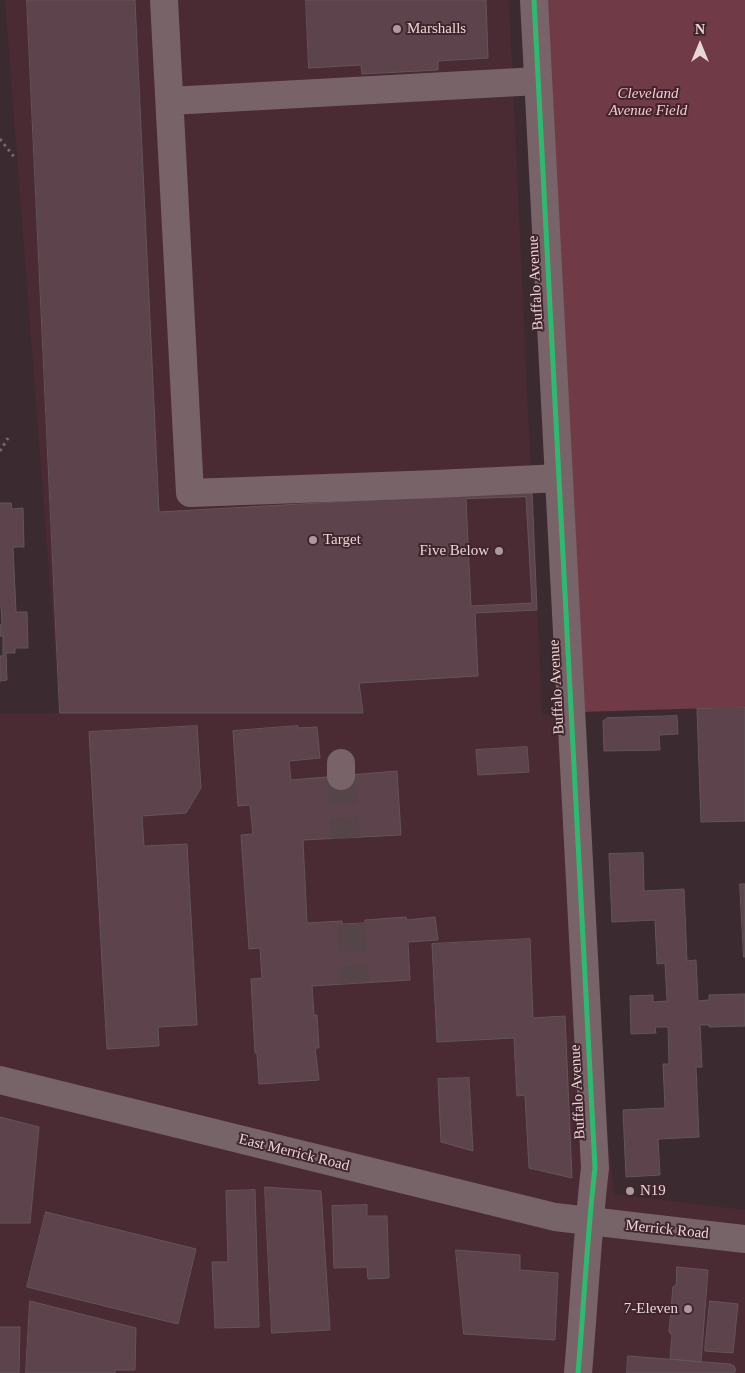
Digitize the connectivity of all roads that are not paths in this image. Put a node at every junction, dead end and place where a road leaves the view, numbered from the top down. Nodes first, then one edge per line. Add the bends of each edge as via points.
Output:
1 (164, 0) edge
2 (534, 0) edge
3 (538, 81) junction
4 (170, 101) junction
5 (559, 478) junction
6 (0, 1080) edge
7 (588, 1221) junction
8 (745, 1238) edge
9 (578, 1373) edge

1 - 4 street
2 - 3 street, Buffalo Avenue
3 - 4 street
3 - 5 street, Buffalo Avenue
4 - 5 street via 190,492
5 - 7 street, Buffalo Avenue via 595,1168
6 - 7 main road, East Merrick Road via 513,1207
7 - 8 main road, Merrick Road
7 - 9 street, Buffalo Avenue

